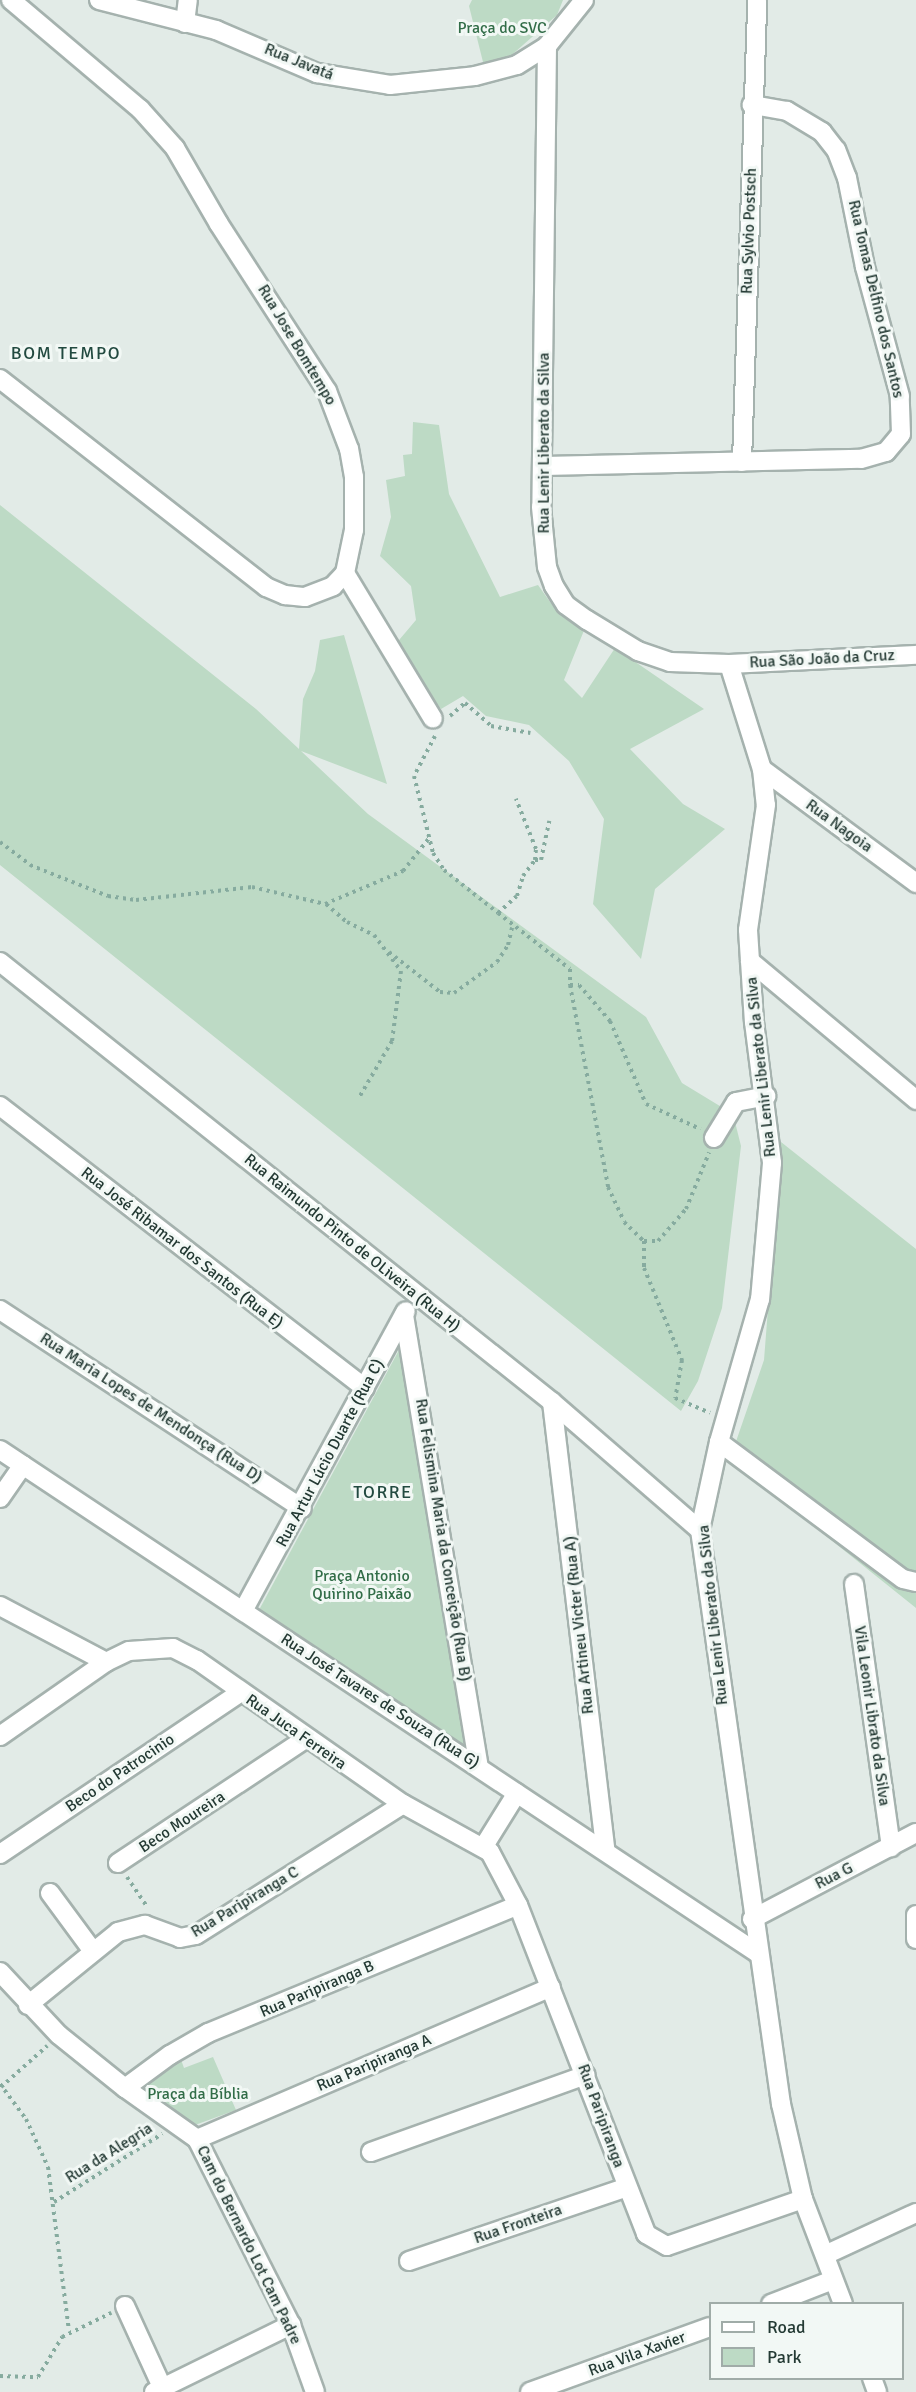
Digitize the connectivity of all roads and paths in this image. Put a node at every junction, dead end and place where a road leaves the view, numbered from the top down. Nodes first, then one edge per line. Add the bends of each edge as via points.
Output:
1 (11, 0) edge
2 (99, 0) edge
3 (188, 0) edge
4 (584, 0) edge
5 (757, 0) edge
6 (185, 23) junction
7 (547, 46) junction
8 (752, 105) junction
9 (0, 379) edge
10 (742, 462) junction
11 (543, 466) junction
12 (345, 573) junction
13 (916, 655) edge
14 (729, 664) junction
15 (436, 722) junction
16 (530, 733) dead end
17 (762, 769) junction
18 (516, 799) dead end
19 (549, 821) dead end
20 (430, 837) junction
21 (0, 842) edge
22 (536, 860) junction
23 (916, 883) edge
24 (325, 904) junction
25 (498, 913) junction
26 (512, 927) junction
27 (384, 948) junction
28 (750, 961) junction
29 (0, 962) edge
30 (570, 985) junction
31 (360, 1096) dead end
32 (766, 1096) junction
33 (916, 1100) edge
34 (0, 1106) edge
35 (716, 1136) junction
36 (644, 1241) junction
37 (416, 1293) junction
38 (0, 1310) edge
39 (404, 1315) junction
40 (365, 1388) junction
41 (552, 1402) junction
42 (725, 1420) junction
43 (719, 1442) junction
44 (0, 1449) edge
45 (23, 1465) junction
46 (0, 1498) edge
47 (302, 1508) junction
48 (700, 1530) junction
49 (916, 1582) edge
50 (854, 1584) dead end
51 (0, 1606) edge
52 (243, 1611) junction
53 (106, 1662) junction
54 (240, 1693) junction
55 (0, 1736) edge
56 (306, 1739) junction
57 (479, 1767) junction
58 (517, 1793) junction
59 (403, 1804) junction
60 (916, 1833) edge
61 (484, 1846) junction
62 (891, 1847) junction
63 (605, 1849) junction
64 (0, 1854) edge
65 (118, 1863) joint
66 (50, 1893) dead end
67 (518, 1905) junction
68 (916, 1915) edge
69 (752, 1919) junction
70 (153, 1926) junction
71 (916, 1939) edge
72 (92, 1950) junction
73 (759, 1954) junction
74 (0, 1972) edge
75 (551, 1987) junction
76 (28, 2005) junction
77 (59, 2035) junction
78 (586, 2075) junction
79 (0, 2086) edge
80 (125, 2088) junction
81 (178, 2124) junction
82 (197, 2139) junction
83 (371, 2152) dead end
84 (627, 2187) junction
85 (803, 2199) junction
86 (54, 2202) junction
87 (916, 2213) edge
88 (825, 2255) junction
89 (409, 2261) dead end
90 (833, 2280) junction
91 (776, 2302) edge
92 (842, 2302) edge
93 (125, 2306) joint
94 (291, 2325) junction
95 (709, 2328) edge
96 (69, 2331) junction
97 (0, 2376) edge
98 (158, 2390) edge
99 (315, 2392) edge
100 (530, 2392) edge

1 - 12 street, Rua Jose Bomtempo via 140,109 175,148 219,224 327,391 349,449 354,477 354,530
2 - 6 street, Rua Javatá
3 - 6 street
4 - 7 street, Rua Javatá
5 - 8 street, Rua Sylvio Postsch
6 - 7 street, Rua Javatá via 247,41 317,73 390,85 475,76 517,65
7 - 11 street, Rua Lenir Liberato da Silva
8 - 10 street, Rua Sylvio Postsch
8 - 10 street, Rua Tomas Delfino dos Santos via 787,111 822,132 836,150 848,178 865,267 903,419 895,445 872,458
9 - 12 street via 266,587 285,595 305,597 333,586
10 - 11 street, Rua Tomas Delfino dos Santos
11 - 14 street, Rua Lenir Liberato da Silva via 541,507 547,567 566,605 612,637 649,655 670,662
12 - 15 street
13 - 14 street, Rua São João da Cruz
14 - 17 street, Rua Lenir Liberato da Silva
15 - 16 path via 465,703 491,726
15 - 20 path via 431,749 414,776
17 - 23 street, Rua Nagoia
17 - 28 street, Rua Lenir Liberato da Silva via 766,805 751,902
18 - 22 path via 536,849
19 - 22 path via 541,860
20 - 24 path via 403,871
20 - 25 path via 433,853 444,870
21 - 24 path via 30,865 108,896 136,900 252,887
22 - 25 path via 523,876 517,896
24 - 27 path via 347,922 374,935
25 - 26 path
26 - 27 path via 508,945 497,962 454,993 440,992
26 - 30 path via 570,969
27 - 31 path via 401,971 392,1041
28 - 32 street, Rua Lenir Liberato da Silva
28 - 33 street
29 - 37 street, Rua Raimundo Pinto de OLiveira (Rua H)
30 - 35 path via 579,985 610,1021 646,1104
30 - 36 path via 608,1186 624,1222
32 - 35 street via 736,1102
32 - 42 street, Rua Lenir Liberato da Silva via 772,1163 761,1289
34 - 40 street, Rua José Ribamar dos Santos (Rua E)
35 - 36 path via 686,1209 658,1241
36 - 42 path via 644,1268 682,1360 675,1398
37 - 39 street, Rua Artur Lúcio Duarte (Rua C)
37 - 41 street, Rua Raimundo Pinto de OLiveira (Rua H)
38 - 47 street, Rua Maria Lopes de Mendonça (Rua D)
39 - 40 street, Rua Artur Lúcio Duarte (Rua C)
39 - 57 street, Rua Felismina Maria da Conceição (Rua B)
40 - 47 street, Rua Artur Lúcio Duarte (Rua C)
41 - 48 street, Rua Raimundo Pinto de OLiveira (Rua H)
41 - 63 street, Rua Artineu Victer (Rua A)
42 - 43 street, Rua Lenir Liberato da Silva
43 - 48 street, Rua Lenir Liberato da Silva
43 - 49 street via 903,1579
44 - 45 street, Rua José Tavares de Souza (Rua G)
45 - 46 street
45 - 52 street, Rua José Tavares de Souza (Rua G)
47 - 52 street, Rua Artur Lúcio Duarte (Rua C)
48 - 69 street, Rua Lenir Liberato da Silva
50 - 62 street, Vila Leonir Librato da Silva
51 - 53 street
52 - 57 street, Rua José Tavares de Souza (Rua G)
53 - 54 street, Rua Juca Ferreira via 129,1651 173,1648 197,1660
53 - 55 street, Rua Juca Ferreira
54 - 56 street, Rua Juca Ferreira
54 - 64 street, Beco do Patrocinio
56 - 59 street, Rua Juca Ferreira
56 - 65 street, Beco Moureira
57 - 58 street, Rua José Tavares de Souza (Rua G)
58 - 61 street
58 - 63 street, Rua José Tavares de Souza (Rua G)
59 - 61 street, Rua Juca Ferreira
59 - 70 street, Rua Paripiranga C via 196,1935 180,1938
60 - 62 street, Rua G
61 - 67 street, Rua Paripiranga via 500,1866
62 - 69 street, Rua G
63 - 73 street, Rua José Tavares de Souza (Rua G)
65 - 70 path via 150,1912
66 - 72 street
67 - 75 street, Rua Paripiranga
67 - 80 street, Rua Paripiranga B via 208,2034 170,2055
68 - 71 street
69 - 73 street, Rua Lenir Liberato da Silva
70 - 72 street via 118,1932
72 - 76 street
73 - 85 street, Rua Lenir Liberato da Silva via 781,2104
74 - 76 street, Cam do Bernardo Lot Cam Padre
75 - 78 street, Rua Paripiranga
75 - 82 street, Rua Paripiranga A
76 - 77 street, Cam do Bernardo Lot Cam Padre
77 - 79 path
77 - 80 street, Cam do Bernardo Lot Cam Padre
78 - 83 street
78 - 84 street, Rua Paripiranga
79 - 86 path via 39,2145 48,2167
80 - 81 street, Cam do Bernardo Lot Cam Padre
81 - 82 street, Cam do Bernardo Lot Cam Padre
81 - 86 path, Rua da Alegria
82 - 94 street, Cam do Bernardo Lot Cam Padre
84 - 85 street, Rua Paripiranga via 646,2234 667,2246
84 - 89 street, Rua Fronteira
85 - 88 street, Rua Lenir Liberato da Silva
86 - 96 path
87 - 88 street
88 - 90 street, Rua Lenir Liberato da Silva
90 - 91 street
90 - 92 street, Rua Lenir Liberato da Silva
93 - 96 path
93 - 98 street
94 - 98 street
94 - 99 street, Cam do Bernardo Lot Cam Padre
95 - 100 street, Rua Vila Xavier
96 - 97 path via 38,2377

